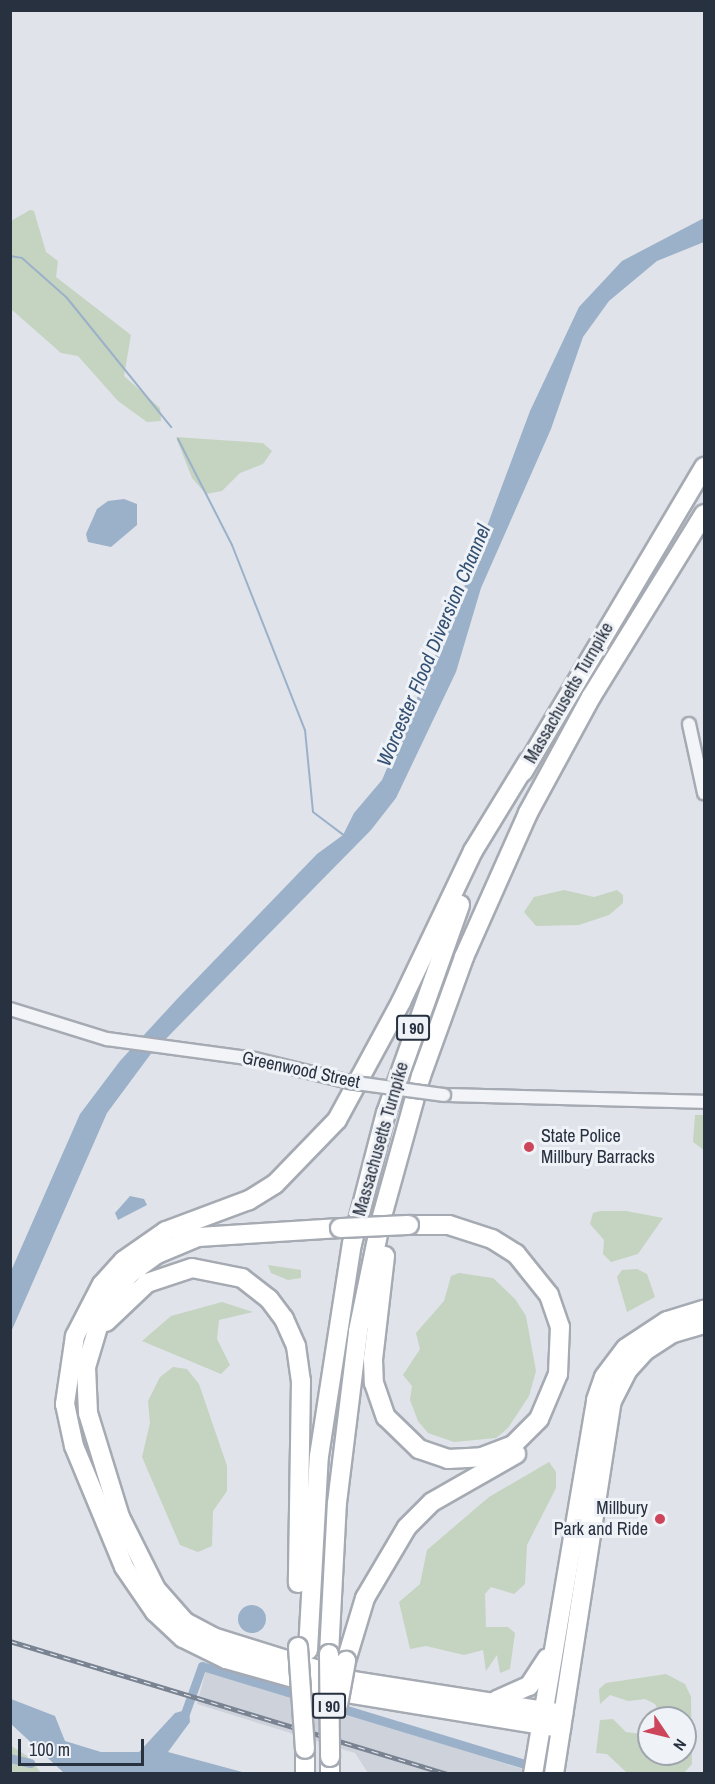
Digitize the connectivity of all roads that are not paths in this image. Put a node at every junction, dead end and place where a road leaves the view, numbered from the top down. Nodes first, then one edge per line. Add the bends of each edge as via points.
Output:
1 (705, 466) edge
2 (705, 514) edge
3 (689, 724) dead end
4 (528, 761) junction
5 (705, 793) edge
6 (10, 1009) edge
7 (414, 1098) junction
8 (705, 1102) edge
9 (410, 1219) junction
10 (342, 1223) junction
11 (150, 1243) junction
12 (705, 1310) edge
13 (705, 1324) edge
14 (90, 1353) junction
15 (553, 1643) junction
16 (303, 1649) junction
17 (338, 1658) junction
18 (489, 1702) junction
19 (542, 1718) junction
20 (562, 1721) junction
21 (330, 1765) edge
22 (305, 1773) edge
23 (534, 1773) edge
24 (554, 1773) edge

1 - 4 highway, Massachusetts Turnpike / I 90
2 - 7 highway, Massachusetts Turnpike / I 90 via 591,697 528,813 464,957
3 - 5 street
4 - 11 highway via 473,851 355,1092 321,1142 249,1200 166,1231
4 - 16 highway, Massachusetts Turnpike / I 90 via 435,965 368,1176 323,1423
6 - 8 street, Greenwood Street, bridge via 64,1028 131,1043 255,1059 349,1082 444,1095
7 - 9 highway via 410,1139 380,1288 374,1383 386,1417 419,1449 464,1461 495,1453 525,1434 554,1390 561,1342 552,1302 530,1268 492,1239 449,1225
7 - 17 highway, Massachusetts Turnpike / I 90 via 371,1268 346,1408
9 - 10 highway
9 - 17 highway via 455,1215 507,1235 535,1257 555,1285 565,1310 569,1370 553,1414 527,1446 432,1502 397,1540
10 - 11 highway via 218,1225
10 - 14 highway via 221,1233 157,1254 129,1274 114,1294
11 - 19 highway via 123,1261 89,1306 69,1355 65,1404 74,1446 107,1529 147,1604 183,1638 226,1659 377,1700
12 - 15 highway via 687,1313 645,1332 626,1348 604,1377 596,1400
13 - 20 highway via 673,1333 645,1351 627,1371 612,1401
14 - 16 highway via 109,1318 147,1283 192,1268 242,1278 269,1299 284,1319 296,1346 301,1381
14 - 18 highway via 88,1413 116,1506 156,1589 185,1622 226,1643 352,1681
15 - 18 highway via 530,1686
15 - 19 highway
16 - 22 highway, Massachusetts Turnpike / I 90, bridge
17 - 21 highway, bridge
18 - 19 highway
19 - 20 highway
19 - 23 highway
20 - 24 highway

